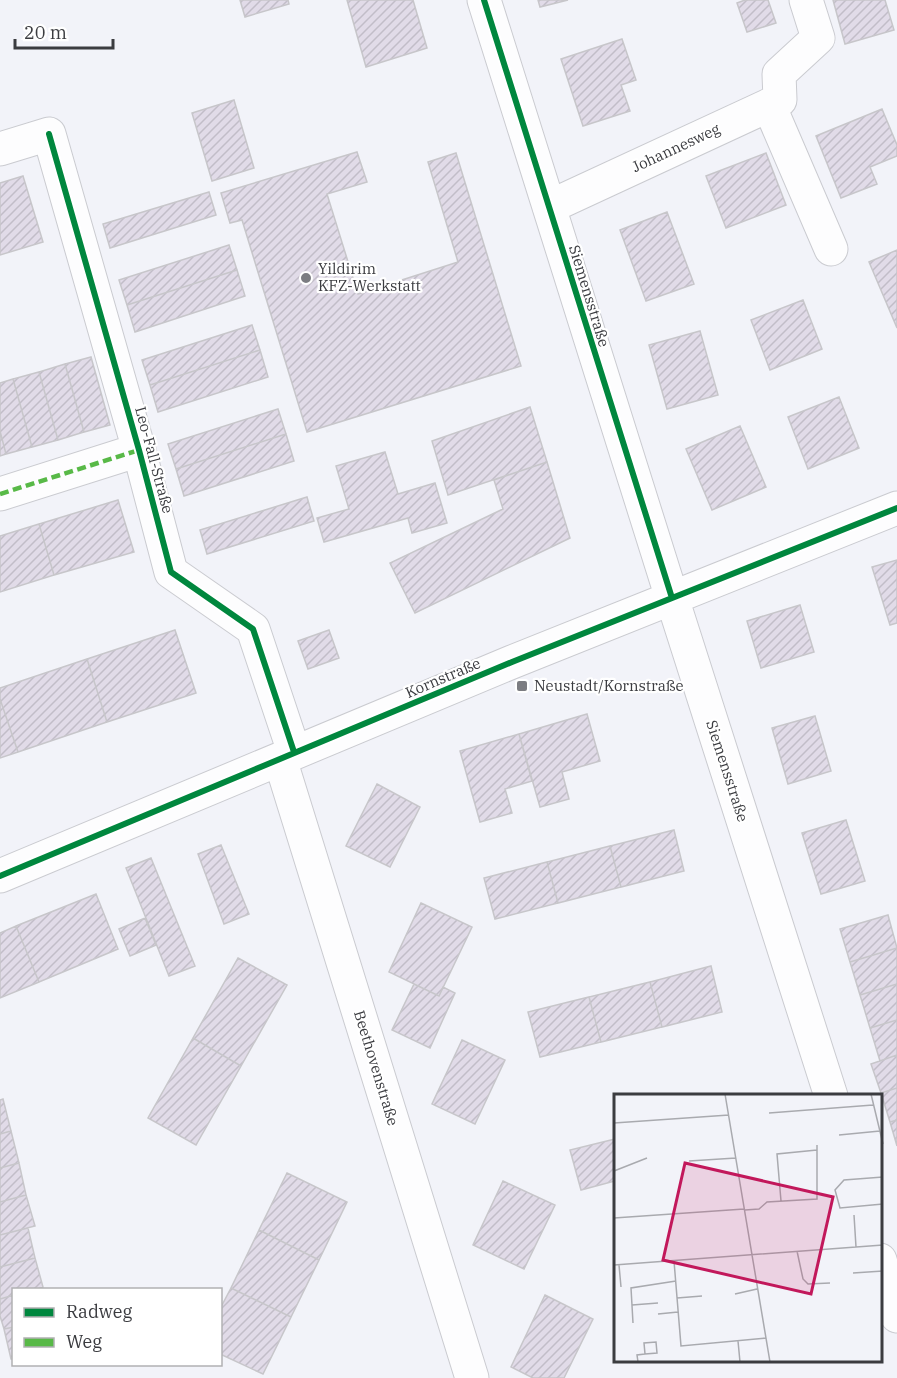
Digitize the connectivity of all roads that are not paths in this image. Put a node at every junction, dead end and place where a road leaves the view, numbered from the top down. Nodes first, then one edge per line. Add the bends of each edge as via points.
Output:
1 (484, 0) edge
2 (806, 0) edge
3 (769, 105) junction
4 (0, 149) edge
5 (549, 207) junction
6 (831, 249) dead end
7 (139, 450) junction
8 (0, 494) edge
9 (897, 508) edge
10 (672, 598) junction
11 (287, 756) junction
12 (0, 876) edge
13 (830, 1094) edge
14 (887, 1266) edge
15 (897, 1316) edge
16 (472, 1378) edge

1 - 5 street, Siemensstraße
2 - 3 street via 818,38 779,74 780,100
3 - 5 street, Johannesweg
3 - 6 street
4 - 7 street, Leo-Fall-Straße via 49,134
5 - 10 street, Siemensstraße
7 - 8 street
7 - 11 street, Leo-Fall-Straße via 171,573 253,629
9 - 10 street, Kornstraße
10 - 11 street, Kornstraße
10 - 13 street, Siemensstraße
11 - 12 street, Kornstraße
11 - 16 street, Beethovenstraße
14 - 15 street

